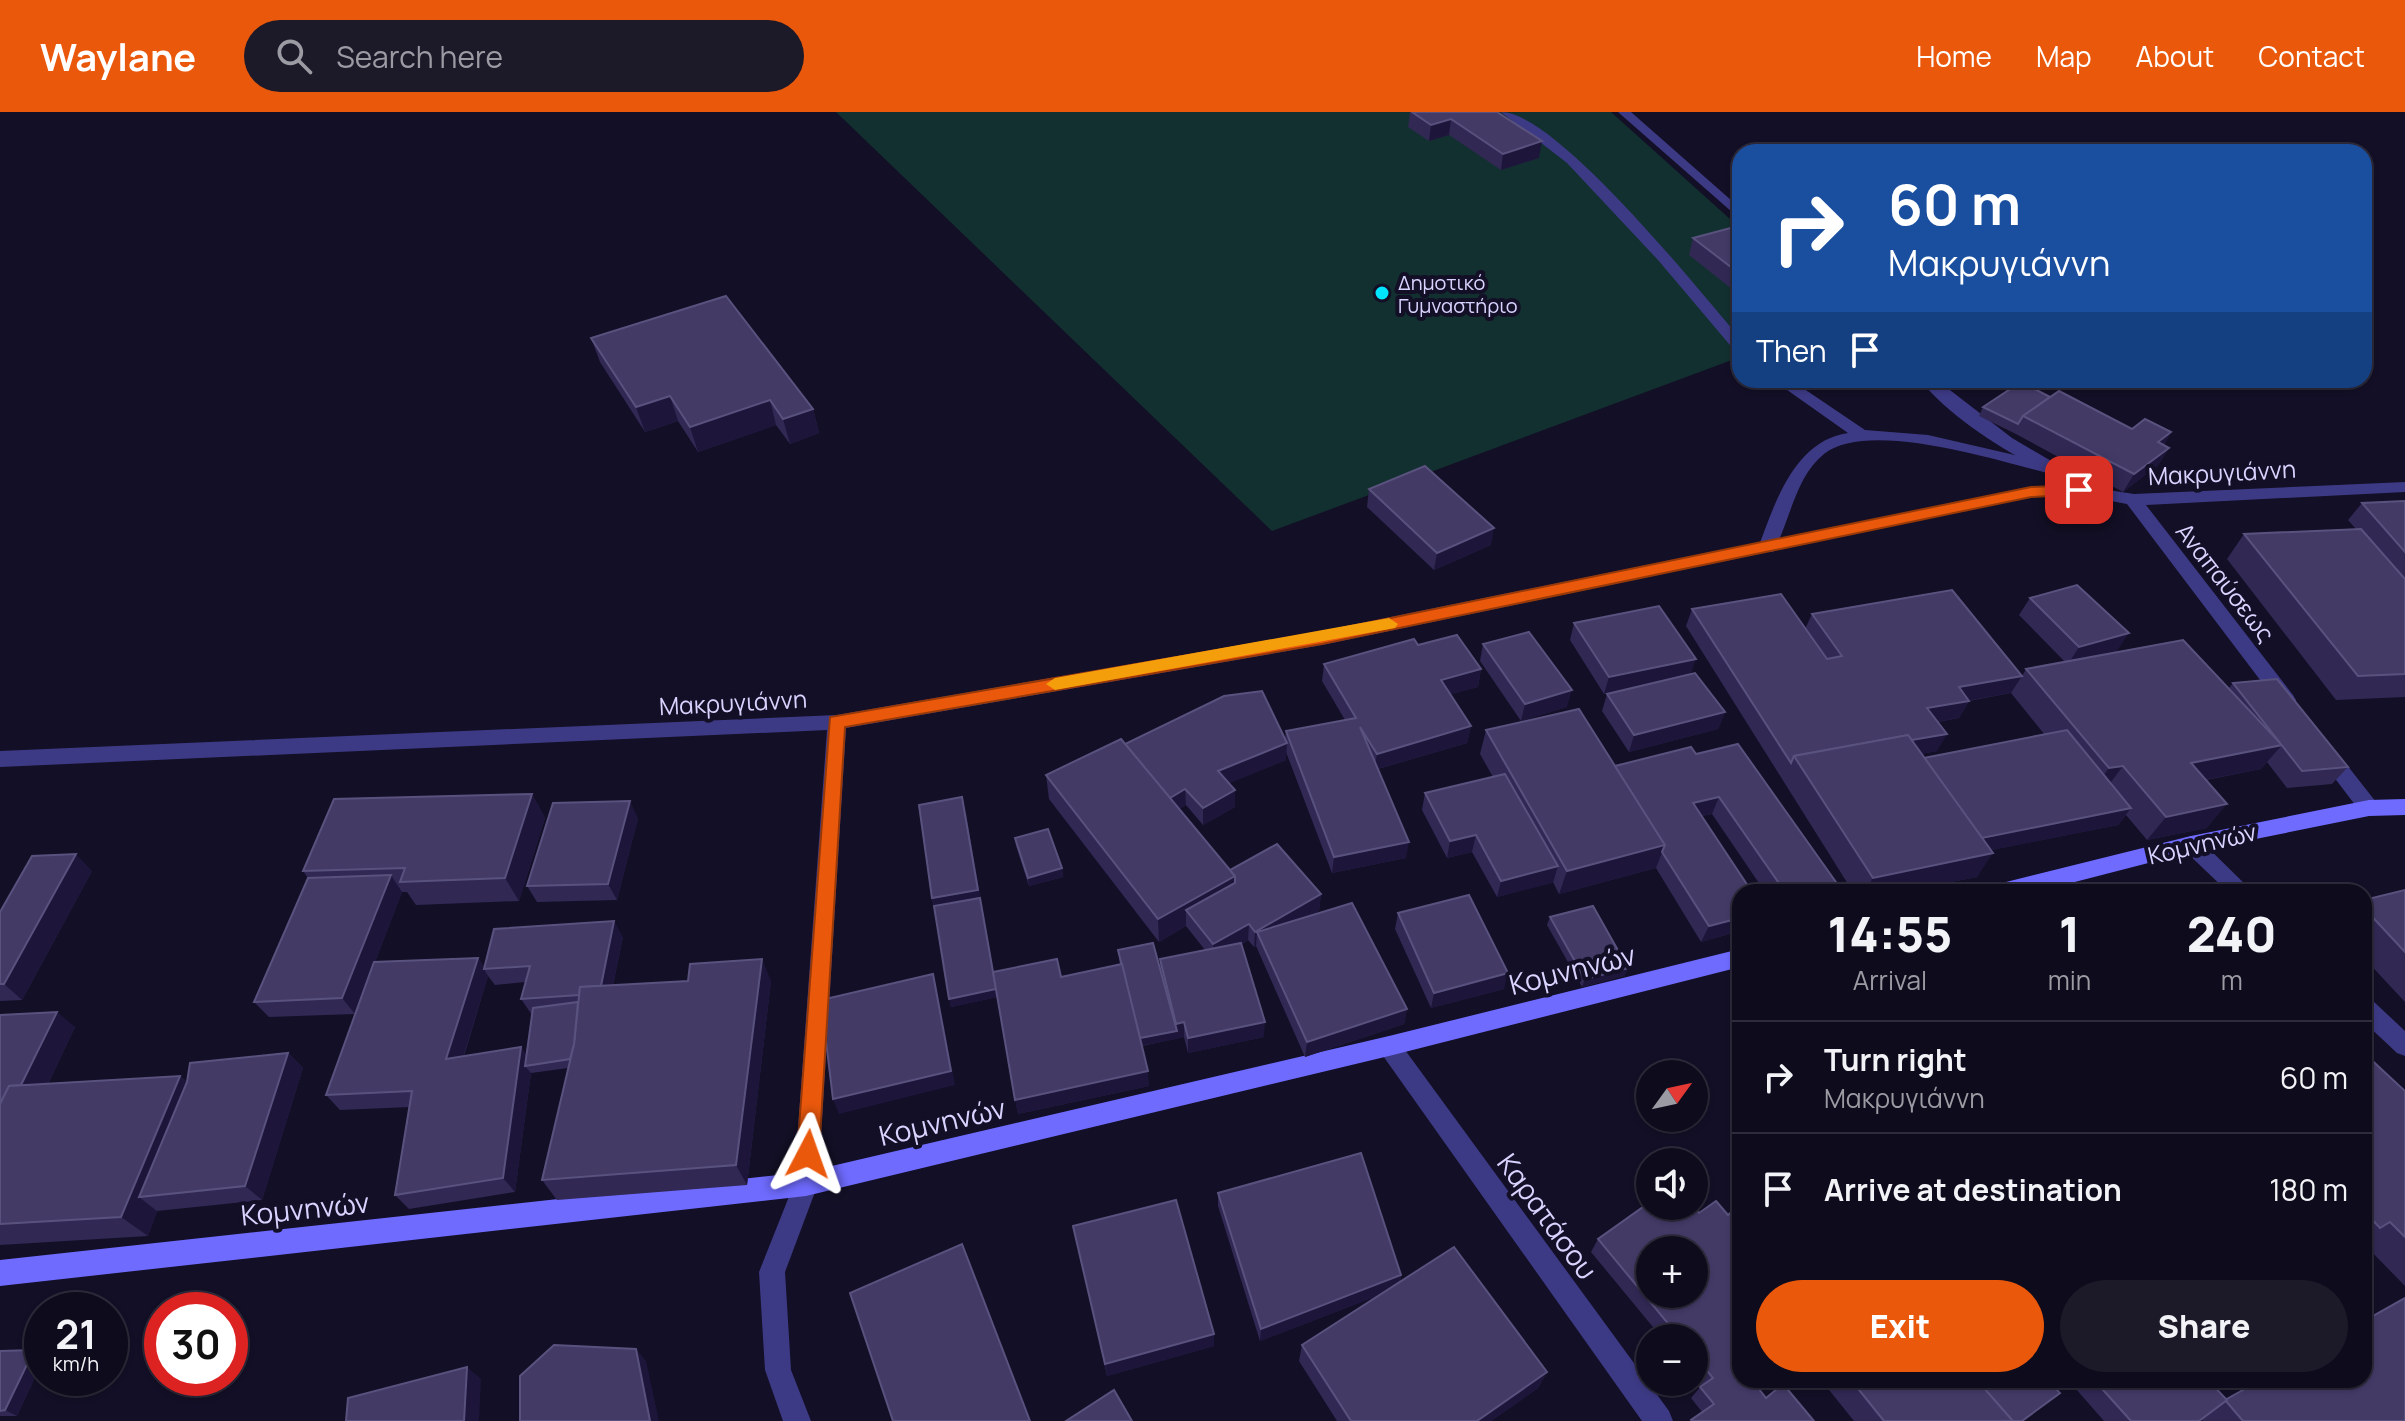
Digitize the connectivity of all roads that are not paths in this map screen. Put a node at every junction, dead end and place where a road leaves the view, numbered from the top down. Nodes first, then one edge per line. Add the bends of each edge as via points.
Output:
1 (1507, 112) edge
2 (1624, 112) edge
3 (1732, 208) edge
4 (1732, 339) edge
5 (1793, 388) edge
6 (1938, 388) edge
7 (1859, 433) junction
8 (2047, 468) junction
9 (2405, 487) edge
10 (2133, 500) junction
11 (1767, 548) junction
12 (2293, 709) edge
13 (837, 722) junction
14 (2312, 734) edge
15 (0, 759) edge
16 (2405, 807) edge
17 (2369, 808) junction
18 (2191, 844) junction
19 (2034, 884) edge
20 (2234, 884) edge
21 (1732, 960) edge
22 (2372, 1015) edge
23 (1389, 1046) junction
24 (2405, 1046) edge
25 (806, 1184) junction
26 (0, 1273) edge
27 (797, 1421) edge
28 (1659, 1421) edge

1 - 4 street via 1572,160
2 - 3 street
5 - 7 street
6 - 8 street via 2005,443
7 - 8 street via 1901,435
7 - 11 street via 1819,449 1784,502
8 - 10 street
9 - 10 street, Μακρυγιάννη
10 - 11 street, Μακρυγιάννη via 2079,490 2031,492
10 - 12 street, Αναπαύσεως
11 - 13 street, Μακρυγιάννη via 1322,638
13 - 15 street, Μακρυγιάννη
13 - 25 street
14 - 17 street
16 - 17 main road, Κομνηνών
17 - 18 main road, Κομνηνών
18 - 19 main road, Κομνηνών
18 - 20 street
21 - 23 main road, Κομνηνών
22 - 24 street
23 - 25 main road, Κομνηνών
23 - 28 street, Καρατάσου
25 - 26 main road, Κομνηνών
25 - 27 street via 772,1272 778,1370

